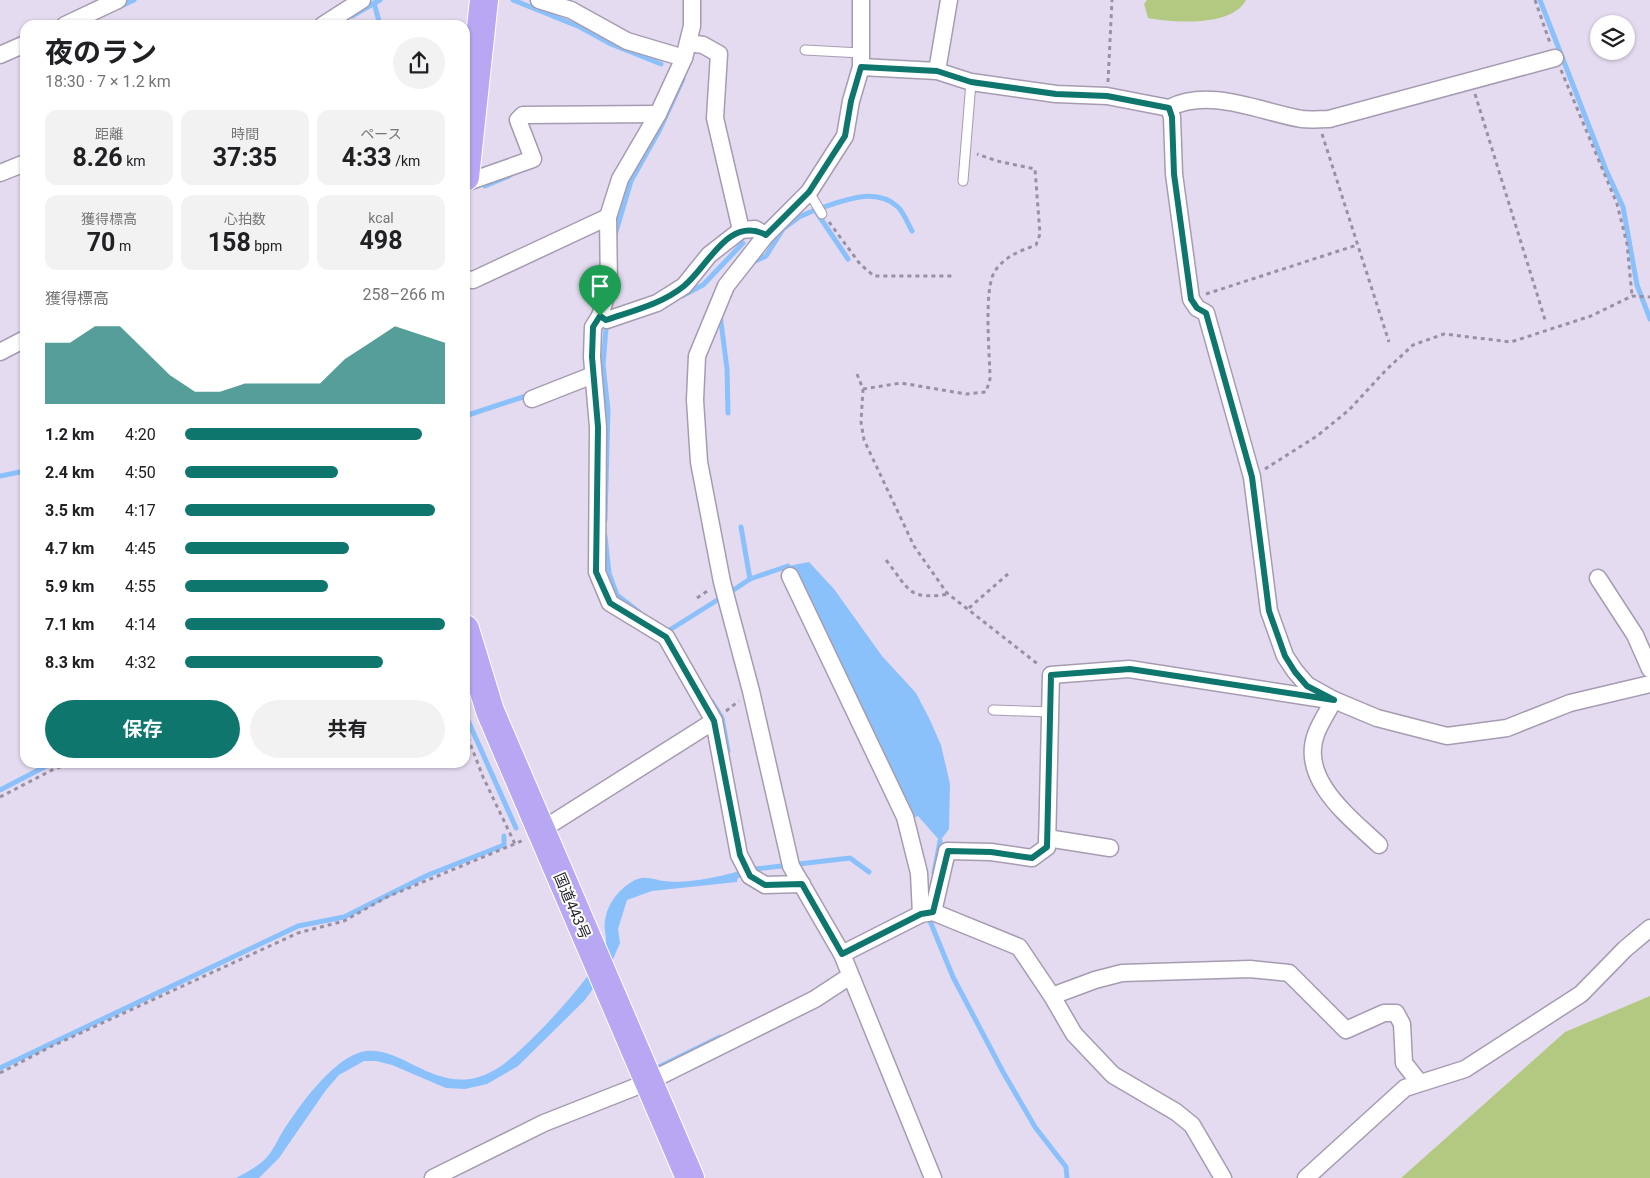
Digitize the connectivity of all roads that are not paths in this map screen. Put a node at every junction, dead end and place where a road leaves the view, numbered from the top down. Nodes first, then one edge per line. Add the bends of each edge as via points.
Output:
1 (118, 0) edge
2 (362, 0) edge
3 (484, 0) edge
4 (539, 0) edge
5 (692, 0) edge
6 (861, 0) edge
7 (949, 0) edge
8 (76, 20) edge
9 (331, 20) edge
10 (20, 46) edge
11 (686, 50) junction
12 (805, 50) dead end
13 (0, 55) edge
14 (1555, 58) road end
15 (861, 60) junction
16 (937, 71) junction
17 (971, 82) junction
18 (1169, 108) junction
19 (658, 114) junction
20 (470, 130) edge
21 (20, 165) edge
22 (0, 173) edge
23 (470, 181) edge
24 (963, 181) dead end
25 (812, 198) junction
26 (822, 214) road end
27 (608, 217) junction
28 (740, 230) junction
29 (766, 235) junction
30 (470, 280) edge
31 (600, 316) junction
32 (20, 342) edge
33 (0, 352) edge
34 (593, 375) junction
35 (532, 399) dead end
36 (790, 576) dead end
37 (1598, 578) dead end
38 (470, 645) edge
39 (1650, 669) edge
40 (1650, 684) edge
41 (1334, 700) junction
42 (992, 710) dead end
43 (1050, 712) junction
44 (714, 721) junction
45 (540, 831) junction
46 (1047, 838) junction
47 (1380, 845) dead end
48 (1110, 848) dead end
49 (802, 884) junction
50 (927, 913) junction
51 (1650, 928) edge
52 (842, 954) junction
53 (850, 976) junction
54 (1052, 996) junction
55 (648, 1082) junction
56 (1419, 1082) junction
57 (433, 1178) edge
58 (690, 1178) edge
59 (933, 1178) edge
60 (1223, 1178) edge
61 (1306, 1178) edge

1 - 8 street
2 - 9 street
3 - 20 highway
4 - 11 street via 571,10 627,41
5 - 11 street
6 - 15 street
7 - 16 street
10 - 13 street
11 - 19 street
11 - 28 street via 703,45 719,54 715,118
12 - 15 lane
14 - 18 street via 1329,119 1302,119 1257,107 1206,100 1179,103
15 - 16 street
15 - 25 street via 845,136
16 - 17 street
17 - 18 street via 1056,94 1107,96
17 - 24 lane
18 - 41 street via 1174,174 1191,299 1206,313 1252,477 1263,574 1272,620 1285,656 1295,672 1307,686
19 - 23 street via 523,115 518,120 532,159
19 - 27 street via 620,179
21 - 22 street
25 - 26 lane
25 - 29 street
27 - 30 street
27 - 31 street via 608,287
28 - 29 street via 755,229
28 - 31 street via 709,255 684,286 657,303 606,320
29 - 49 street via 726,286 716,305 697,356 695,400 699,462 722,582 791,866
31 - 34 street via 593,327
32 - 33 street
34 - 35 street
34 - 44 street via 598,427 596,572 610,603 666,637
36 - 50 street via 905,817
37 - 39 street via 1635,635
38 - 45 highway, 国道443号 via 490,711
40 - 41 street via 1570,703 1507,728 1447,736 1377,718
41 - 43 street via 1130,669 1051,675
41 - 47 street via 1316,735 1312,751 1317,774 1332,801
42 - 43 lane
43 - 46 street
44 - 45 street
44 - 49 street via 740,855 750,876 765,885
45 - 55 highway, 国道443号
46 - 48 street
46 - 50 street via 1047,847 1032,858 991,852 948,851
49 - 52 street
50 - 52 street
50 - 54 street via 1019,947
51 - 56 street via 1581,994 1465,1069
52 - 53 street
53 - 55 street via 815,999
53 - 59 street
54 - 56 street via 1122,973 1250,970 1289,973 1346,1030 1384,1013 1396,1013 1402,1024 1404,1063
54 - 60 street via 1074,1034 1113,1075 1192,1125
55 - 57 street via 544,1123
55 - 58 highway, 国道443号
56 - 61 street via 1405,1088

